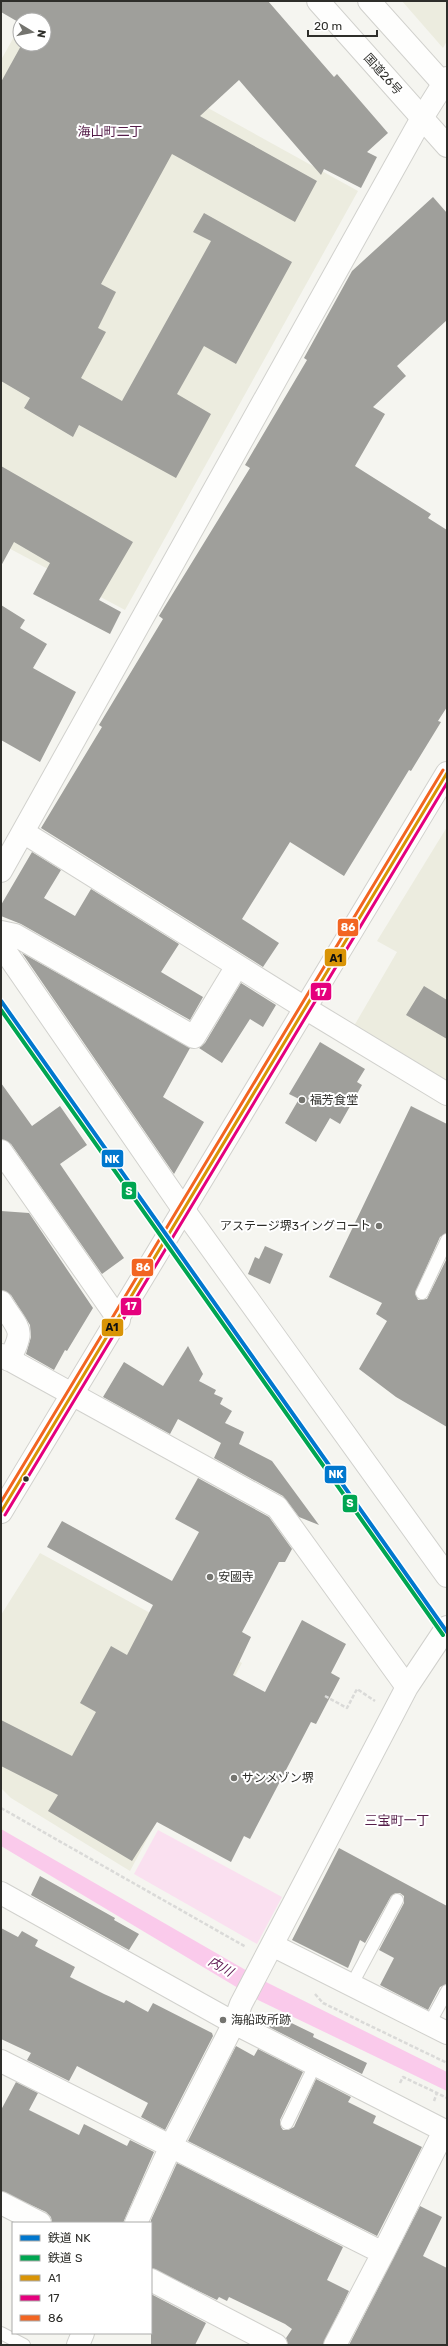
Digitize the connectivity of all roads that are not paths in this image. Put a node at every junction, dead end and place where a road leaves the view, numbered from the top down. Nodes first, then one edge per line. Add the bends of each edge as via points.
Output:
1 (318, 1) edge
2 (369, 1) edge
3 (446, 83) edge
4 (422, 118) junction
5 (447, 146) edge
6 (447, 773) edge
7 (23, 832) junction
8 (1, 871) edge
9 (1, 932) edge
10 (1, 945) edge
11 (237, 966) junction
12 (305, 1008) junction
13 (447, 1094) edge
14 (1, 1151) edge
15 (183, 1209) junction
16 (447, 1240) edge
17 (422, 1293) dead end
18 (1, 1302) edge
19 (119, 1320) junction
20 (5, 1358) edge
21 (73, 1395) junction
22 (1, 1512) edge
23 (447, 1576) edge
24 (447, 1627) edge
25 (407, 1687) junction
26 (1, 1893) edge
27 (397, 1900) dead end
28 (266, 1956) junction
29 (351, 1986) junction
30 (447, 1991) edge
31 (237, 2013) junction
32 (438, 2029) edge
33 (1, 2061) edge
34 (315, 2065) junction
35 (287, 2123) dead end
36 (445, 2131) edge
37 (170, 2148) junction
38 (1, 2203) edge
39 (38, 2222) edge
40 (136, 2222) edge
41 (383, 2253) junction
42 (152, 2281) edge
43 (1, 2333) edge
44 (84, 2334) edge
45 (24, 2345) edge
46 (78, 2345) edge
47 (276, 2345) edge
48 (335, 2345) edge

1 - 4 main road, 国道26号
2 - 3 main road
3 - 4 main road
4 - 5 main road, 国道26号
4 - 7 main road
6 - 12 main road
7 - 8 main road
7 - 11 main road
9 - 11 main road via 15,935 194,1037
10 - 15 main road
11 - 12 main road
12 - 13 main road
12 - 15 main road
14 - 19 main road
15 - 19 main road
15 - 23 main road
16 - 17 lane
18 - 20 main road via 21,1333 20,1340
19 - 21 main road
20 - 21 main road
21 - 22 main road
21 - 25 main road via 277,1507
24 - 25 main road
25 - 28 main road
26 - 31 main road
27 - 29 lane
28 - 29 main road
28 - 31 main road
29 - 32 main road
30 - 32 lane
31 - 34 main road
31 - 37 main road
33 - 37 main road
34 - 35 lane
34 - 36 main road
36 - 41 main road
37 - 40 main road
37 - 41 main road
38 - 39 main road
41 - 48 main road
42 - 47 main road
43 - 45 lane
44 - 46 main road

